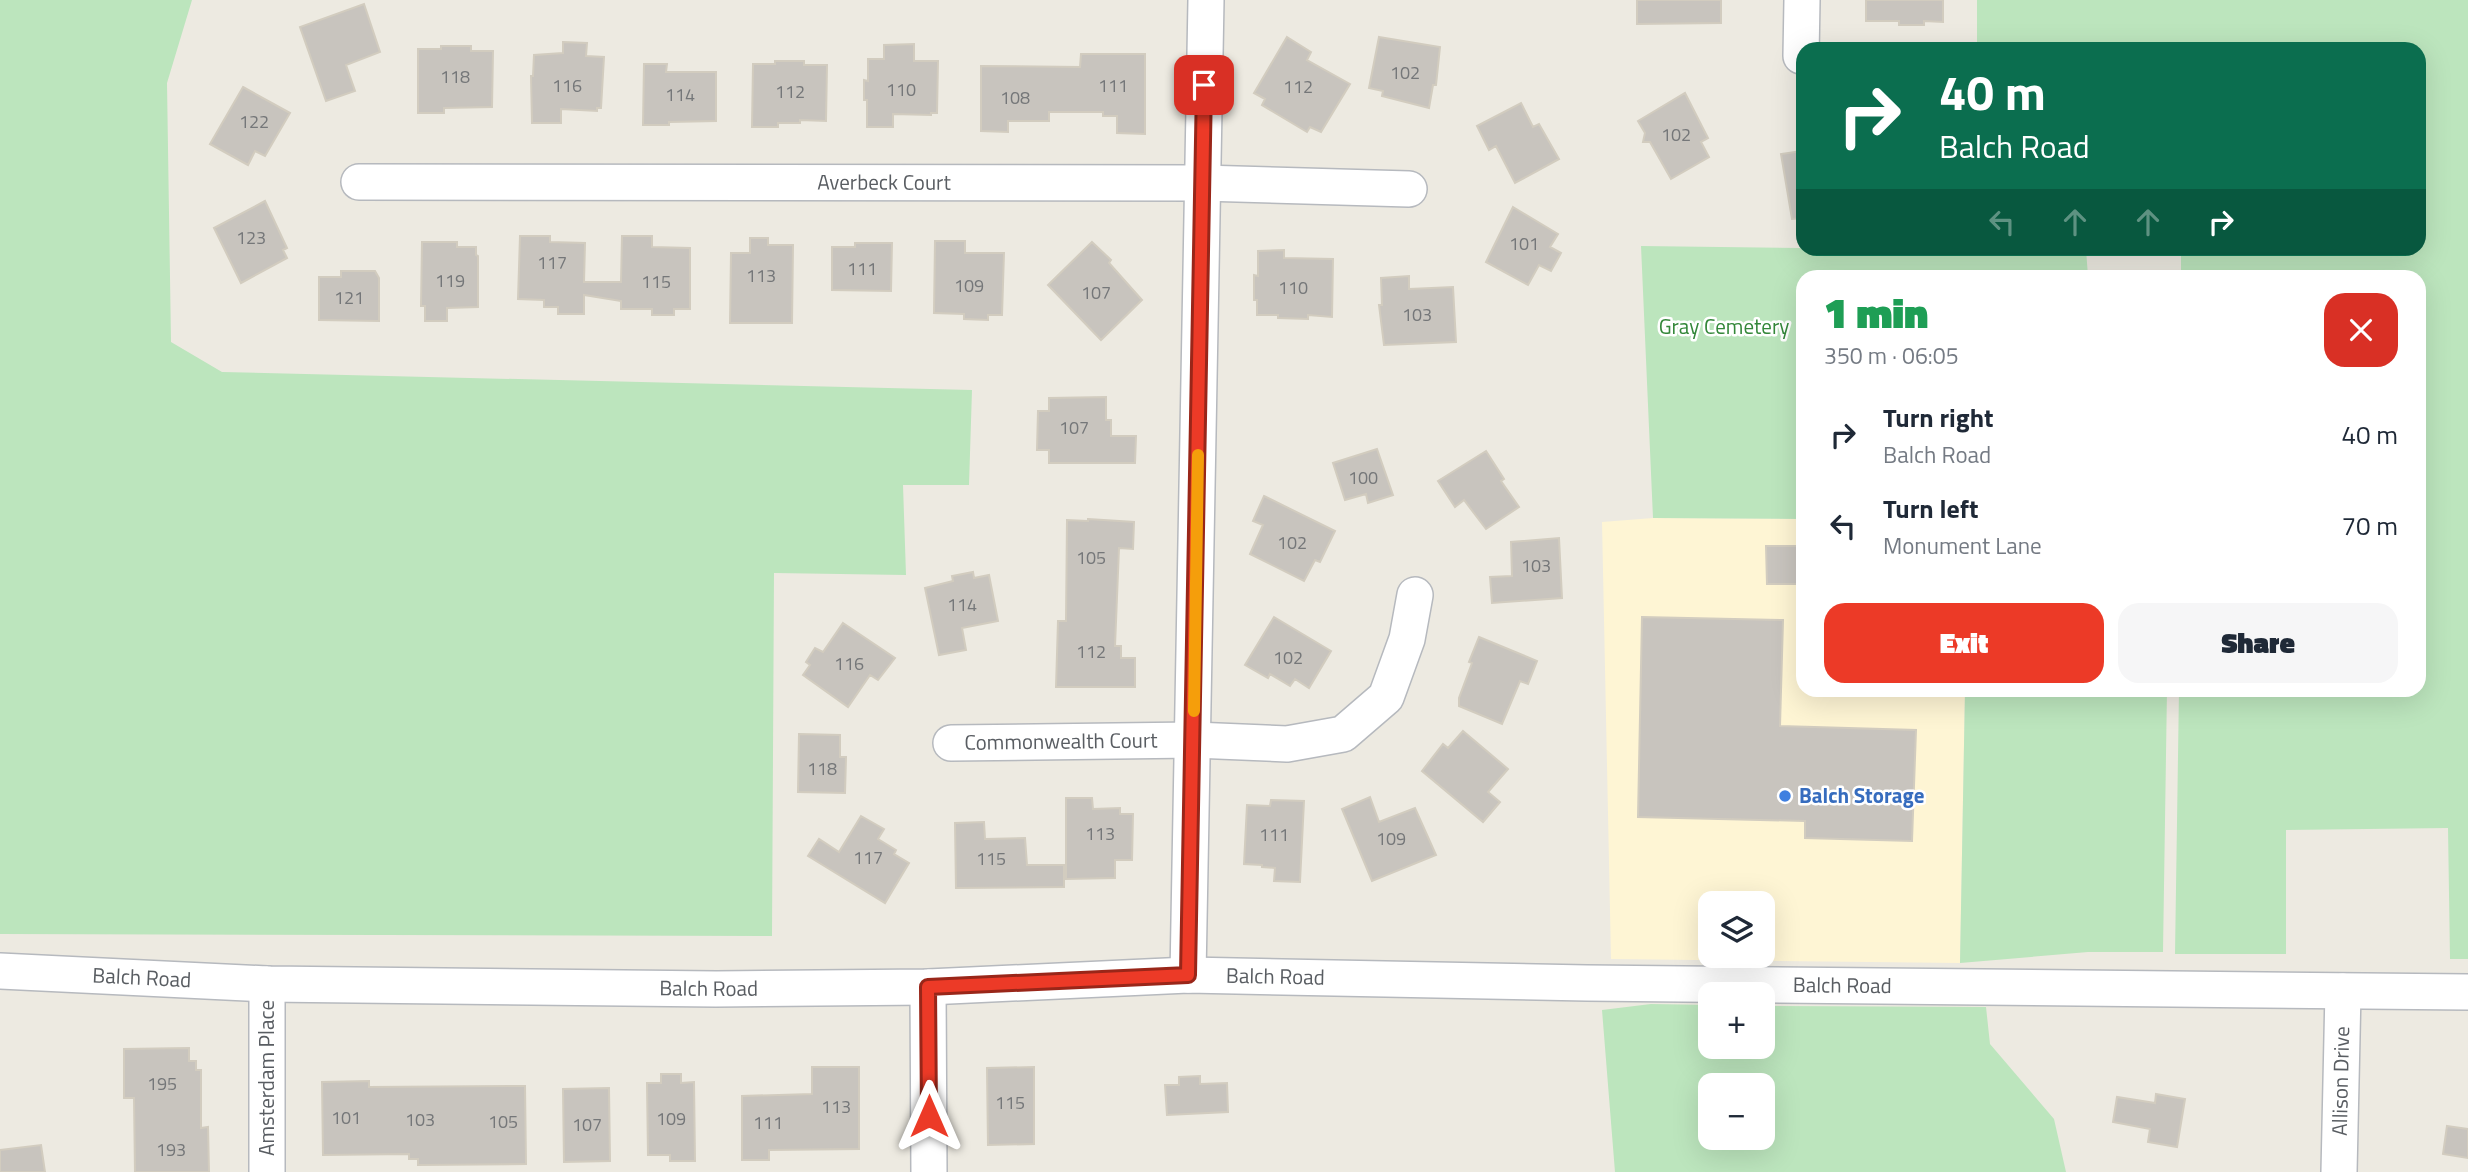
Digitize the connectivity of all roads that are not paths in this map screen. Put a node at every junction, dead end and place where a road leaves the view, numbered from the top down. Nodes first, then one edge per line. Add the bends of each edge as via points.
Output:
1 (1206, 0) edge
2 (1802, 0) edge
3 (1801, 42) edge
4 (359, 182) dead end
5 (1202, 183) junction
6 (1409, 189) dead end
7 (1415, 595) dead end
8 (1194, 740) junction
9 (951, 743) dead end
10 (0, 971) edge
11 (1188, 975) junction
12 (267, 984) junction
13 (928, 987) junction
14 (2343, 991) junction
15 (2468, 992) edge
16 (267, 1172) edge
17 (929, 1172) edge
18 (2339, 1172) edge

1 - 5 street
2 - 3 street
4 - 5 street, Averbeck Court
5 - 6 street, Averbeck Court
5 - 8 street
7 - 8 street, Commonwealth Court via 1407,639 1386,698 1343,734 1287,744
8 - 9 street, Commonwealth Court
8 - 11 street
10 - 12 street, Balch Road
11 - 13 street, Balch Road
11 - 14 street, Balch Road
12 - 13 street, Balch Road
12 - 16 street, Amsterdam Place
13 - 17 street
14 - 15 street, Balch Road
14 - 18 street, Allison Drive

